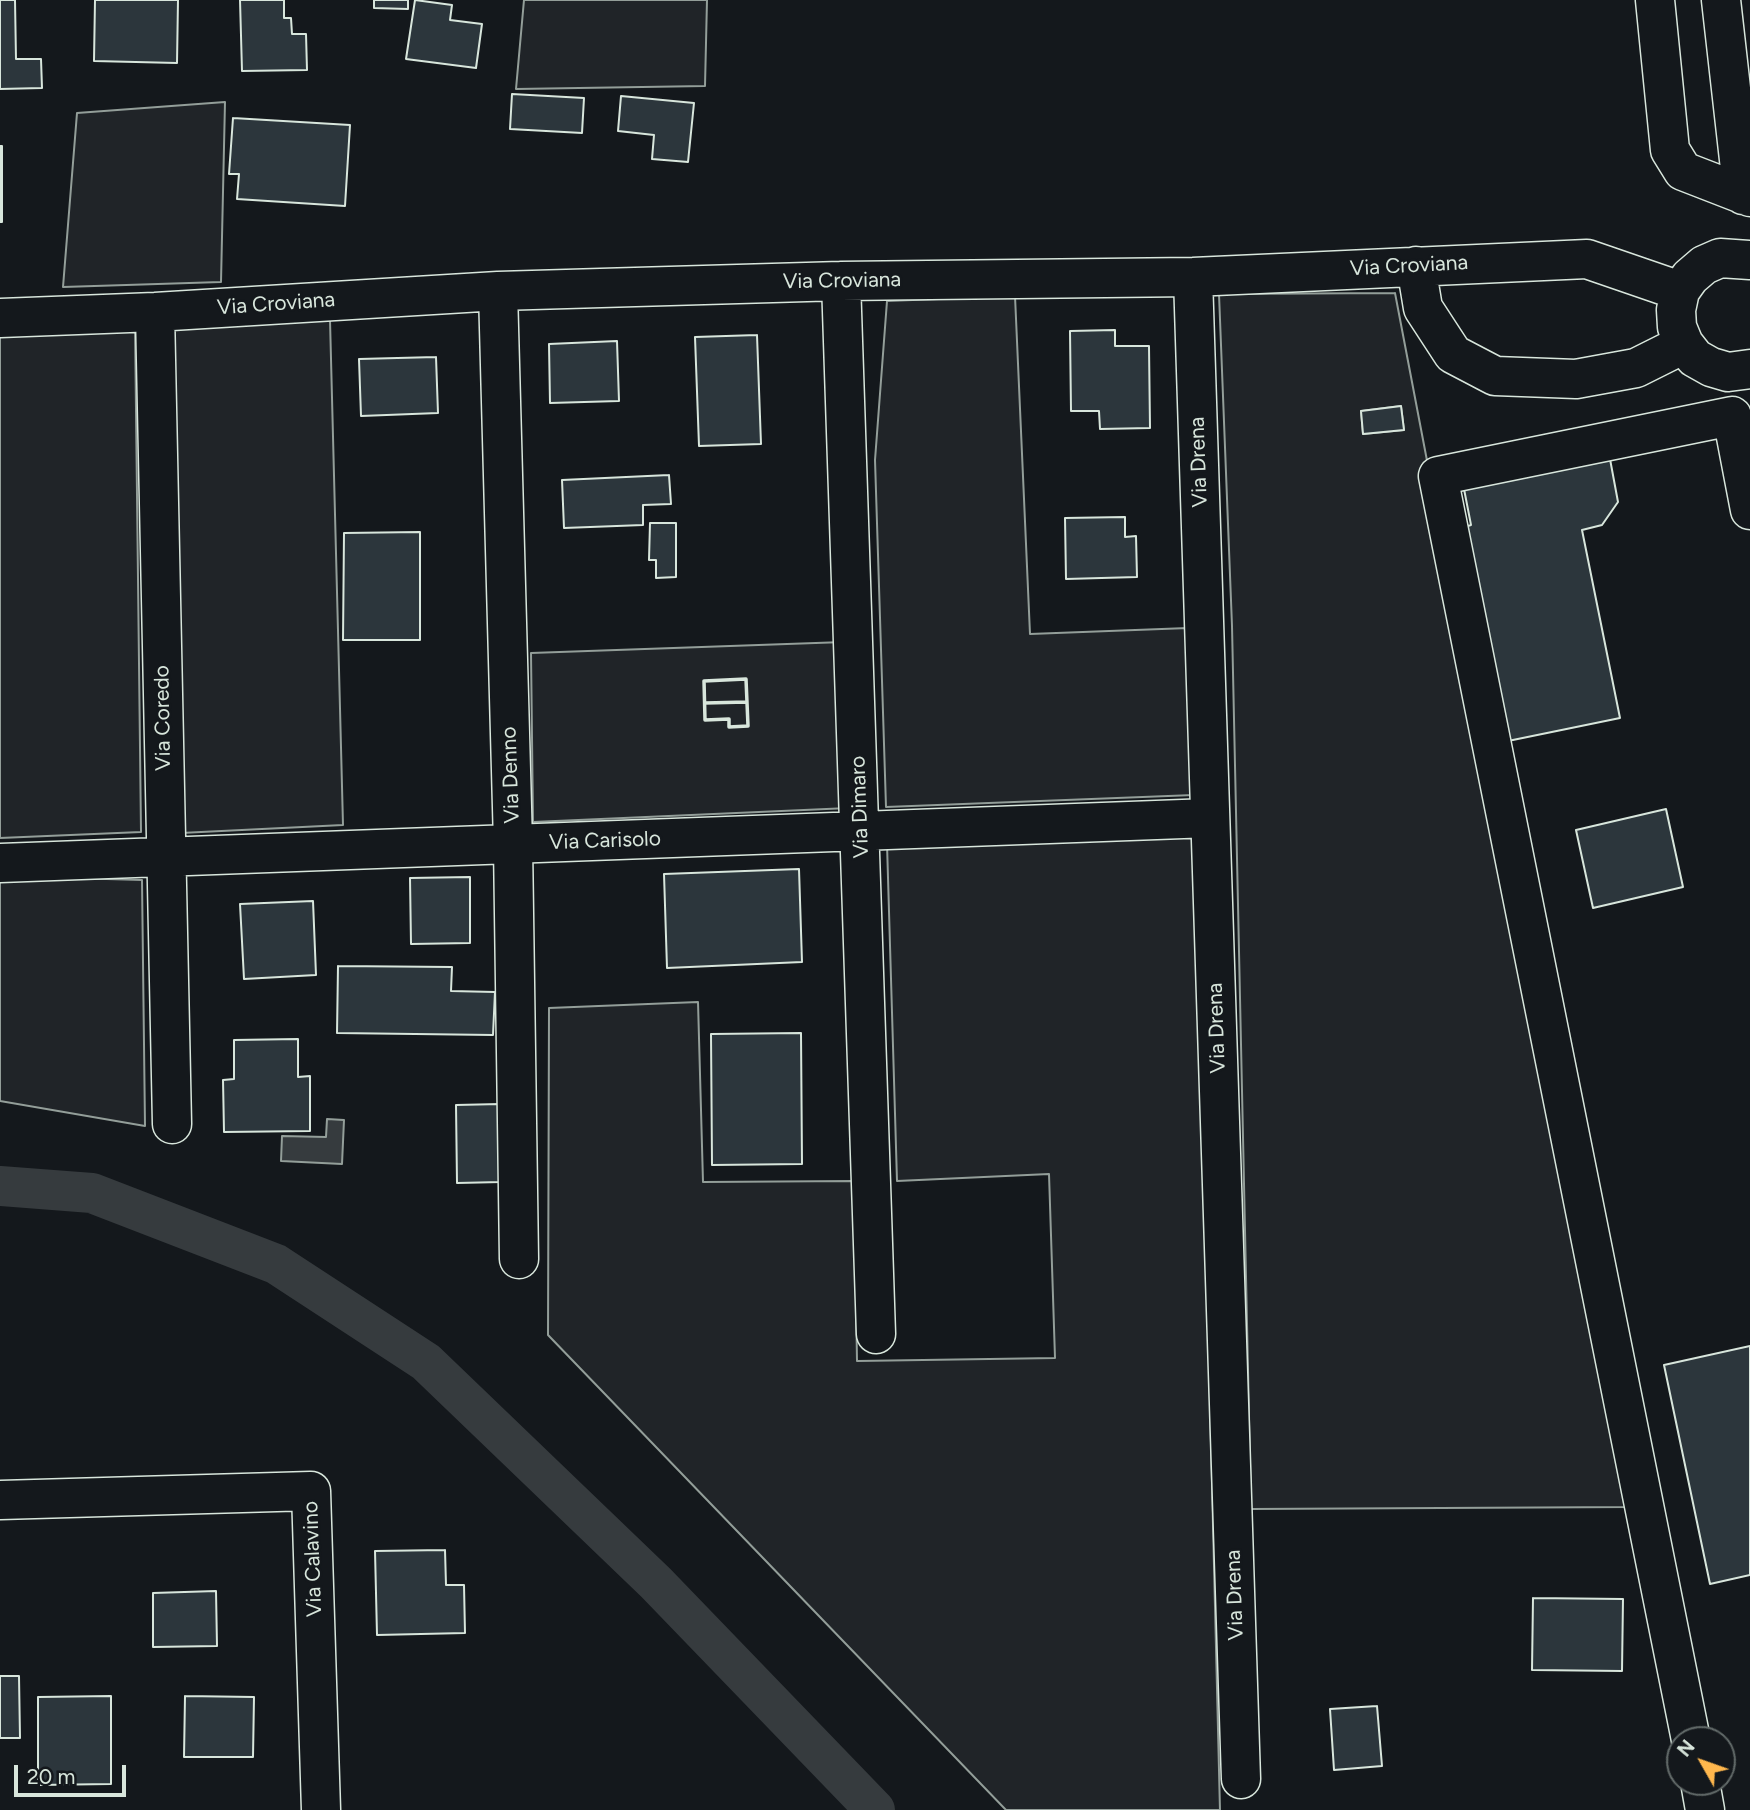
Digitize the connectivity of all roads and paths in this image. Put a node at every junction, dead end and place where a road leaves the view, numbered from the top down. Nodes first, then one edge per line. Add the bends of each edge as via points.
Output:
1 (1655, 0) edge
2 (1721, 0) edge
3 (1747, 196) edge
4 (1750, 260) edge
5 (1416, 266) junction
6 (1193, 277) junction
7 (841, 281) junction
8 (498, 291) junction
9 (1680, 291) junction
10 (155, 312) junction
11 (0, 318) edge
12 (1684, 344) junction
13 (1750, 369) edge
14 (1750, 510) edge
15 (1210, 818) junction
16 (861, 831) junction
17 (513, 844) junction
18 (166, 857) junction
19 (0, 863) edge
20 (172, 1124) dead end
21 (519, 1259) dead end
22 (876, 1334) dead end
23 (0, 1500) edge
24 (1688, 1726) edge
25 (1241, 1779) dead end
26 (321, 1810) edge

1 - 3 street via 1670,150 1683,171
2 - 3 street
4 - 9 street via 1720,258 1704,265
5 - 6 street, Via Croviana
5 - 9 street, Via Croviana via 1587,259
5 - 12 street via 1423,308 1453,354 1495,376 1576,379 1636,368
6 - 7 street, Via Croviana
6 - 15 street, Via Drena
7 - 8 street, Via Croviana
7 - 16 street, Via Dimaro
8 - 10 street, Via Croviana
8 - 17 street, Via Denno
9 - 12 street via 1677,327
10 - 11 street, Via Croviana
10 - 18 street, Via Coredo
12 - 13 street via 1695,358 1711,367 1728,372
14 - 24 street via 1732,416 1438,476
15 - 16 street, Via Carisolo
15 - 25 street, Via Drena
16 - 17 street, Via Carisolo
16 - 22 street, Via Dimaro
17 - 18 street, Via Carisolo
17 - 21 street, Via Denno
18 - 19 street, Via Carisolo
18 - 20 street, Via Coredo
23 - 26 street, Via Calavino via 311,1491

